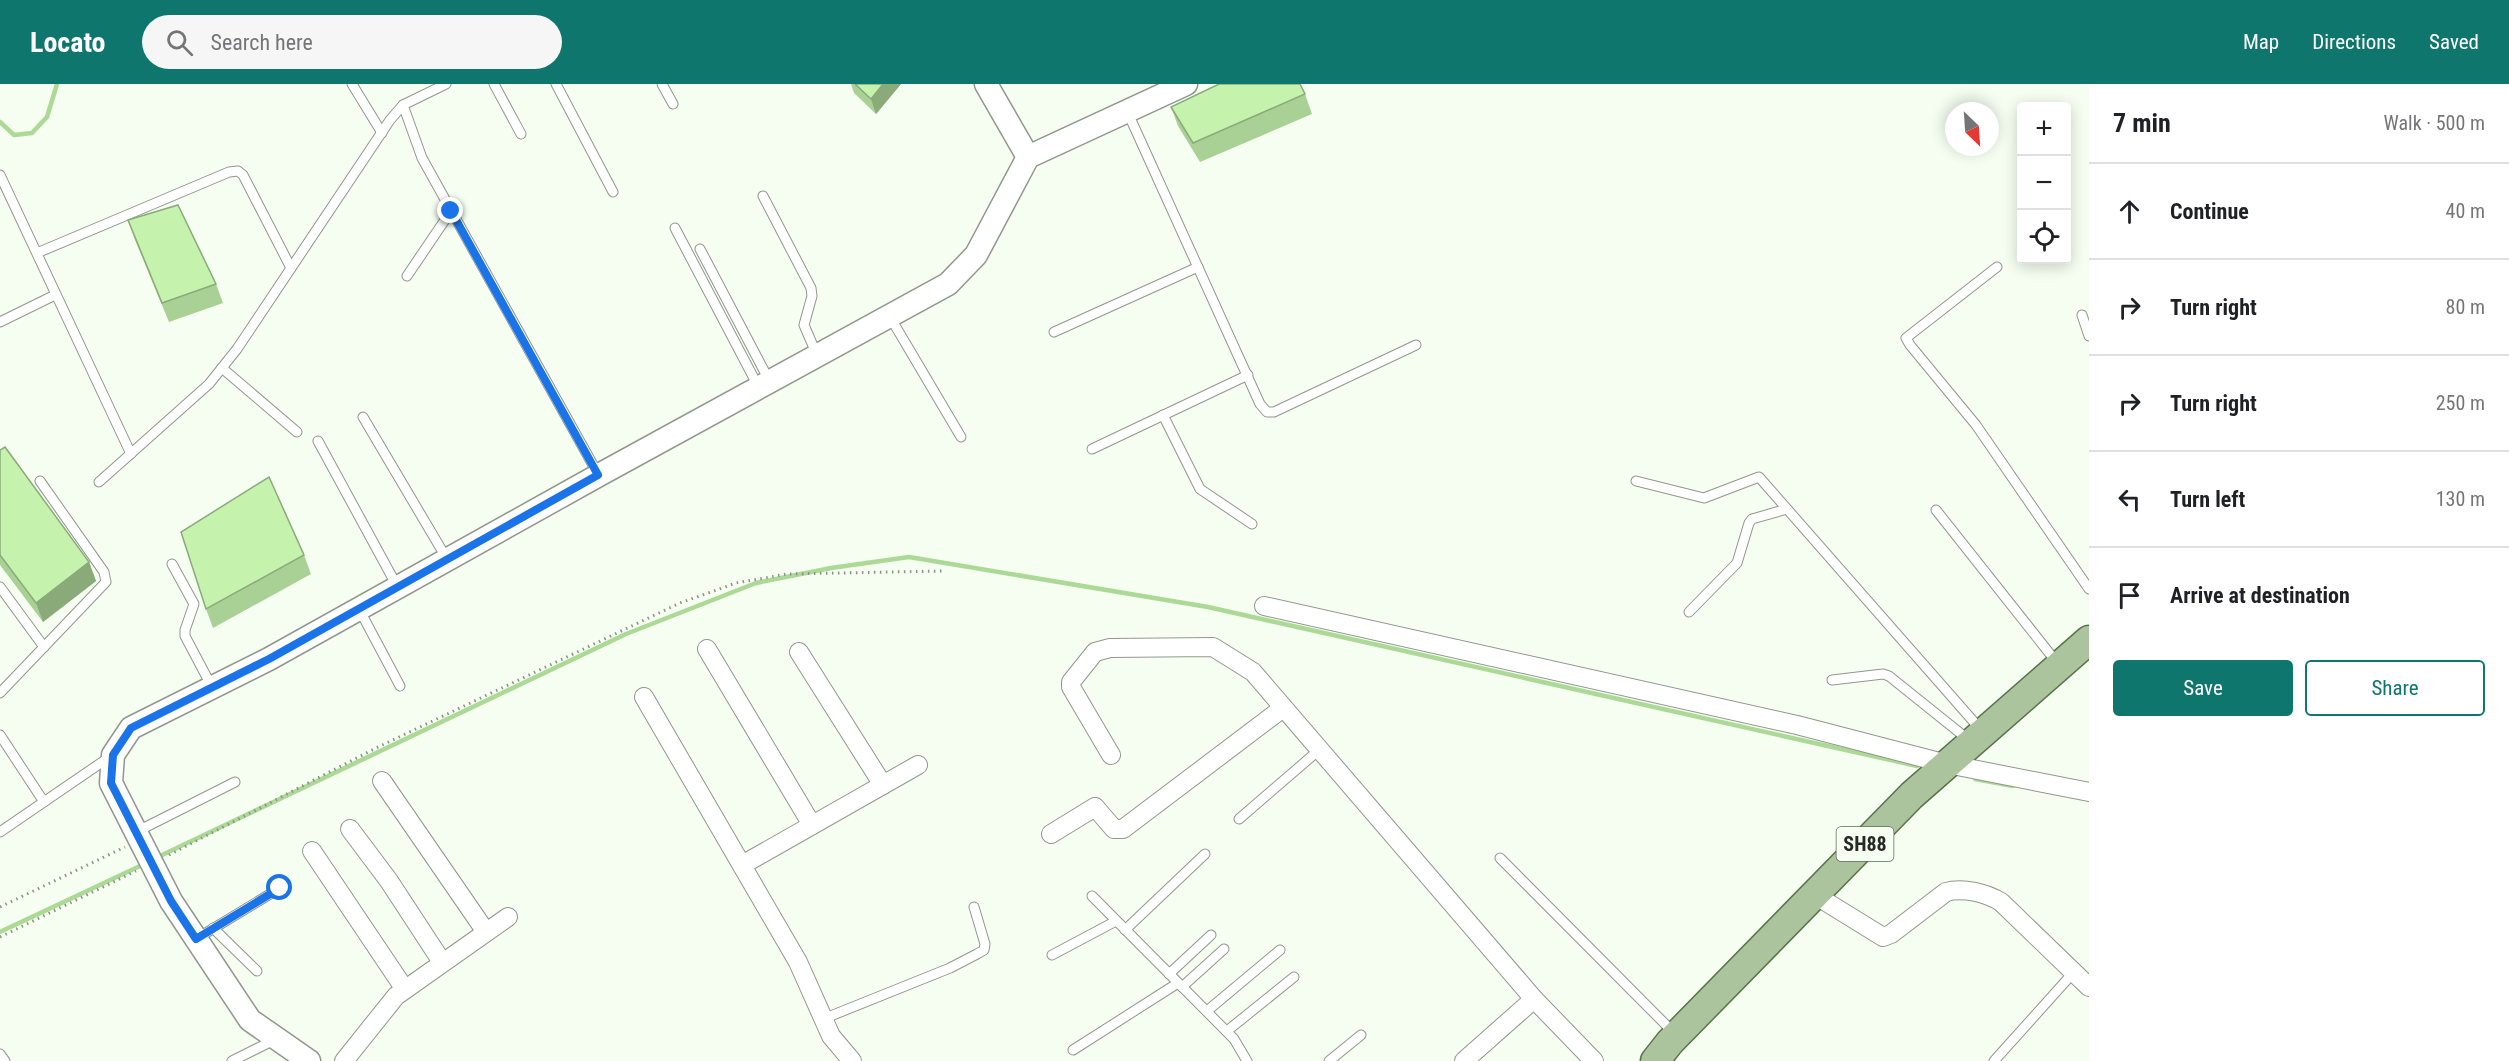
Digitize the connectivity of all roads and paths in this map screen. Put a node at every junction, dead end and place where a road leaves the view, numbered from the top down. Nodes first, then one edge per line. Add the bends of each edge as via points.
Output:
1 (352, 84) edge
2 (446, 84) edge
3 (494, 84) edge
4 (556, 84) edge
5 (662, 84) edge
6 (986, 84) edge
7 (1186, 84) edge
8 (673, 104) dead end
9 (403, 105) junction
10 (1127, 111) junction
11 (381, 133) junction
12 (520, 134) dead end
13 (1028, 157) junction
14 (0, 175) edge
15 (613, 192) dead end
16 (763, 196) dead end
17 (451, 211) junction
18 (675, 228) dead end
19 (700, 249) dead end
20 (37, 253) junction
21 (1198, 267) junction
22 (1998, 267) dead end
23 (291, 268) junction
24 (407, 276) dead end
25 (55, 296) junction
26 (2082, 315) dead end
27 (890, 317) junction
28 (0, 322) edge
29 (1054, 332) dead end
30 (2089, 336) edge
31 (1416, 345) dead end
32 (818, 356) junction
33 (222, 368) junction
34 (1248, 375) junction
35 (765, 385) junction
36 (1163, 415) junction
37 (363, 417) dead end
38 (297, 432) dead end
39 (961, 437) dead end
40 (318, 441) dead end
41 (1092, 449) dead end
42 (131, 454) junction
43 (598, 475) junction
44 (40, 481) dead end
45 (1636, 481) dead end
46 (99, 482) dead end
47 (1787, 509) junction
48 (1936, 510) dead end
49 (1252, 524) dead end
50 (448, 560) junction
51 (172, 564) dead end
52 (943, 572) dead end
53 (0, 587) edge
54 (398, 588) junction
55 (2089, 589) edge
56 (1264, 606) dead end
57 (359, 609) junction
58 (1689, 612) dead end
59 (2089, 640) edge
60 (44, 647) junction
61 (707, 649) dead end
62 (799, 652) dead end
63 (2060, 666) junction
64 (1832, 680) dead end
65 (400, 686) dead end
66 (212, 687) junction
67 (0, 693) edge
68 (644, 697) dead end
69 (1283, 708) junction
70 (0, 735) edge
71 (1977, 738) junction
72 (1319, 750) junction
73 (1111, 754) dead end
74 (113, 755) junction
75 (1947, 764) junction
76 (918, 765) dead end
77 (382, 781) dead end
78 (235, 782) dead end
79 (883, 785) junction
80 (2089, 792) edge
81 (44, 802) junction
82 (1239, 819) dead end
83 (812, 825) junction
84 (350, 829) dead end
85 (0, 832) edge
86 (1051, 834) dead end
87 (138, 836) junction
88 (312, 851) dead end
89 (1205, 854) dead end
90 (1500, 858) dead end
91 (152, 864) junction
92 (742, 865) junction
93 (280, 888) dead end
94 (1815, 895) junction
95 (1092, 896) dead end
96 (0, 907) edge
97 (974, 907) dead end
98 (508, 917) dead end
99 (1116, 921) junction
100 (1125, 930) junction
101 (486, 932) junction
102 (205, 933) junction
103 (1211, 935) dead end
104 (0, 937) edge
105 (1224, 949) dead end
106 (1280, 950) dead end
107 (1052, 955) dead end
108 (442, 962) junction
109 (257, 971) dead end
110 (2073, 973) junction
111 (1169, 974) junction
112 (1294, 977) dead end
113 (1180, 985) junction
114 (2089, 987) edge
115 (405, 988) junction
116 (1534, 999) junction
117 (1207, 1011) junction
118 (824, 1018) junction
119 (1227, 1031) junction
120 (1361, 1035) dead end
121 (1677, 1035) junction
122 (278, 1038) junction
123 (1073, 1050) dead end
124 (0, 1054) edge
125 (1472, 1058) edge
126 (5, 1061) edge
127 (232, 1061) edge
128 (309, 1061) edge
129 (344, 1061) edge
130 (852, 1061) edge
131 (1246, 1061) edge
132 (1329, 1061) edge
133 (1594, 1061) edge
134 (1655, 1061) edge
135 (1994, 1061) edge

1 - 11 lane
2 - 9 lane
3 - 12 lane
4 - 15 lane
5 - 8 lane
6 - 13 street
7 - 10 street
9 - 11 lane
9 - 17 lane via 422,158
10 - 13 street
10 - 21 lane
11 - 23 lane
13 - 27 street via 976,255 948,284
14 - 20 lane
16 - 32 lane via 811,288 804,325
17 - 24 lane
17 - 43 lane
18 - 35 lane
19 - 35 lane
20 - 23 lane via 238,171
20 - 25 lane
21 - 29 lane
21 - 34 lane
22 - 55 lane via 1906,338 1980,431
23 - 33 lane
25 - 28 lane
25 - 42 lane
26 - 30 lane
27 - 32 street
27 - 39 lane
31 - 34 lane via 1274,412 1267,412 1260,404
32 - 35 street
33 - 38 lane
33 - 42 lane
34 - 36 lane
35 - 43 street
36 - 41 lane
36 - 49 lane via 1200,489
37 - 50 lane
40 - 54 lane
42 - 46 lane
43 - 50 street
44 - 60 lane via 107,577
45 - 47 lane via 1704,498 1759,477
47 - 58 lane via 1752,519 1737,563
47 - 71 lane
48 - 63 lane
50 - 54 street
51 - 66 lane via 194,604 185,636
52 - 91 path via 788,574 736,583 680,603 376,748
53 - 60 lane
54 - 57 street
56 - 75 street via 1797,725
57 - 65 lane
57 - 66 street
59 - 63 main road, SH88
60 - 67 lane
61 - 83 street
62 - 79 street
63 - 71 main road, SH88
64 - 71 lane via 1889,676
66 - 74 street via 131,728
68 - 92 street
69 - 72 street
69 - 73 street via 1253,672 1213,647 1101,649 1071,687
69 - 86 street via 1123,829 1114,829 1095,807
70 - 81 lane
71 - 75 main road, SH88
72 - 82 lane
72 - 116 street
74 - 81 lane
74 - 87 street via 111,783
75 - 80 street
75 - 94 main road, SH88
76 - 79 street
77 - 101 street
78 - 87 lane
79 - 83 street
81 - 85 lane
83 - 92 street
84 - 108 street
87 - 91 street
87 - 96 path
88 - 115 street
89 - 100 lane
90 - 121 lane
91 - 102 street via 171,901
91 - 104 path
92 - 118 street via 798,962
93 - 102 lane
94 - 110 street via 1883,937 1946,892 1957,889 1992,897
94 - 121 main road, SH88
95 - 99 lane
97 - 118 lane via 984,950 950,968
98 - 101 street
99 - 100 lane
99 - 107 lane
100 - 111 lane
101 - 108 street
102 - 109 lane
102 - 122 street via 250,1020
103 - 111 lane
105 - 113 lane
106 - 117 lane
108 - 115 street
110 - 114 street
110 - 135 lane
111 - 113 lane
112 - 119 lane
113 - 117 lane
113 - 123 lane
115 - 129 street
116 - 125 street
116 - 133 street
117 - 119 lane
118 - 130 street via 831,1036
119 - 131 lane
120 - 132 lane
121 - 134 main road, SH88
122 - 127 lane
122 - 128 street
124 - 126 lane

